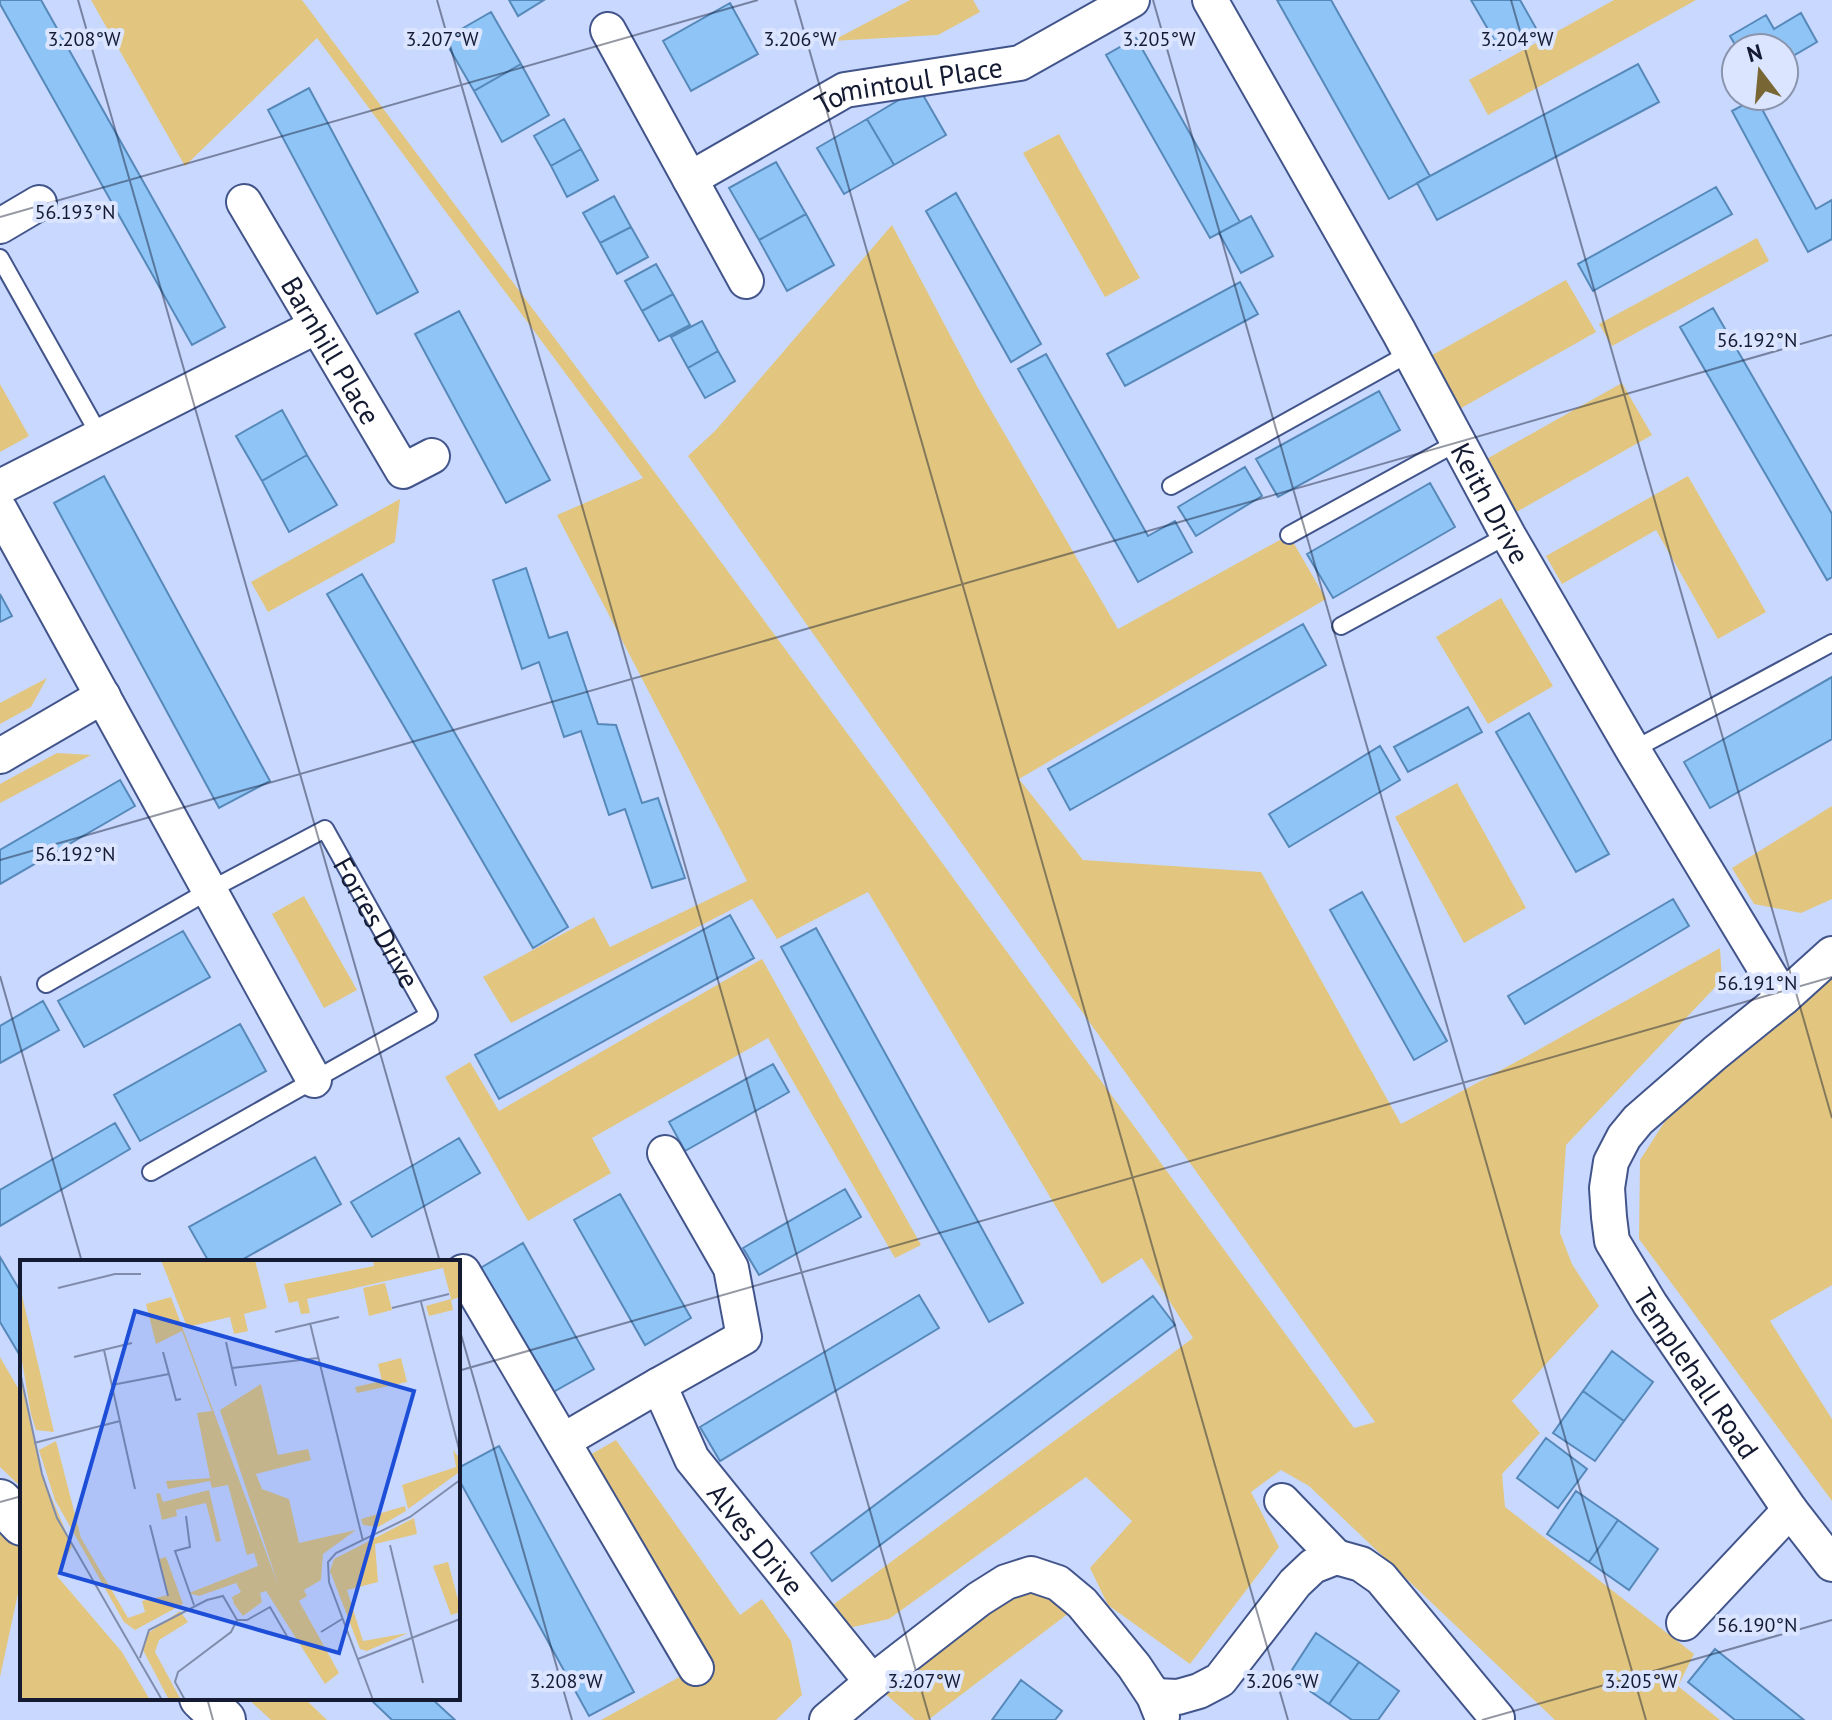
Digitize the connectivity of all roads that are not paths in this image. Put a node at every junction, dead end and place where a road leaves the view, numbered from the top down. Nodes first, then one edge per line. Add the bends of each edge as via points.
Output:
1 (1132, 0) edge
2 (1210, 0) edge
3 (608, 30) dead end
4 (690, 179) junction
5 (244, 202) dead end
6 (39, 203) dead end
7 (0, 226) edge
8 (0, 258) edge
9 (746, 281) dead end
10 (317, 326) junction
11 (1410, 353) junction
12 (100, 436) junction
13 (1458, 442) junction
14 (432, 456) dead end
15 (1171, 486) dead end
16 (0, 487) edge
17 (0, 510) edge
18 (1289, 535) dead end
19 (1508, 535) junction
20 (1341, 626) dead end
21 (1832, 643) edge
22 (103, 696) junction
23 (1633, 750) junction
24 (0, 756) edge
25 (210, 890) junction
26 (1832, 954) edge
27 (46, 984) dead end
28 (1783, 998) junction
29 (314, 1080) junction
30 (665, 1153) dead end
31 (151, 1172) dead end
32 (463, 1272) dead end
33 (659, 1385) junction
34 (563, 1441) junction
35 (0, 1501) edge
36 (1282, 1501) dead end
37 (1790, 1510) junction
38 (20, 1522) edge
39 (1336, 1557) junction
40 (1832, 1564) edge
41 (1684, 1623) dead end
42 (696, 1668) dead end
43 (872, 1682) junction
44 (203, 1700) edge
45 (1158, 1708) edge
46 (1497, 1718) edge
47 (224, 1720) edge
48 (827, 1720) edge

1 - 4 street, Tomintoul Place via 1020,63 845,90
2 - 11 street, Keith Drive
3 - 4 street
4 - 9 street
5 - 10 street, Barnhill Place
6 - 7 street
8 - 12 lane
10 - 12 street
10 - 14 street, Barnhill Place via 403,471
11 - 13 street, Keith Drive
11 - 15 lane
12 - 16 street
13 - 18 lane
13 - 19 street, Keith Drive
17 - 22 street
19 - 20 lane
19 - 23 street, Keith Drive
21 - 23 lane
22 - 24 street
22 - 25 street
23 - 28 street, Keith Drive
25 - 27 lane, Forres Drive
25 - 29 street
25 - 29 lane, Forres Drive via 325,829 429,1015
26 - 28 street
28 - 37 street, Templehall Road via 1638,1120 1611,1162 1607,1188 1612,1241
29 - 31 lane, Forres Drive
30 - 33 street via 731,1268 744,1337
32 - 34 street
33 - 34 street
33 - 43 street, Alves Drive via 692,1459
34 - 42 street
35 - 38 street
36 - 39 street
37 - 40 street, Templehall Road
37 - 41 street
39 - 45 street via 1313,1566 1295,1583 1220,1680
39 - 46 street via 1361,1564 1381,1578
43 - 45 street via 979,1599 1031,1574 1058,1583 1082,1603 1134,1666
43 - 48 street
44 - 47 street

